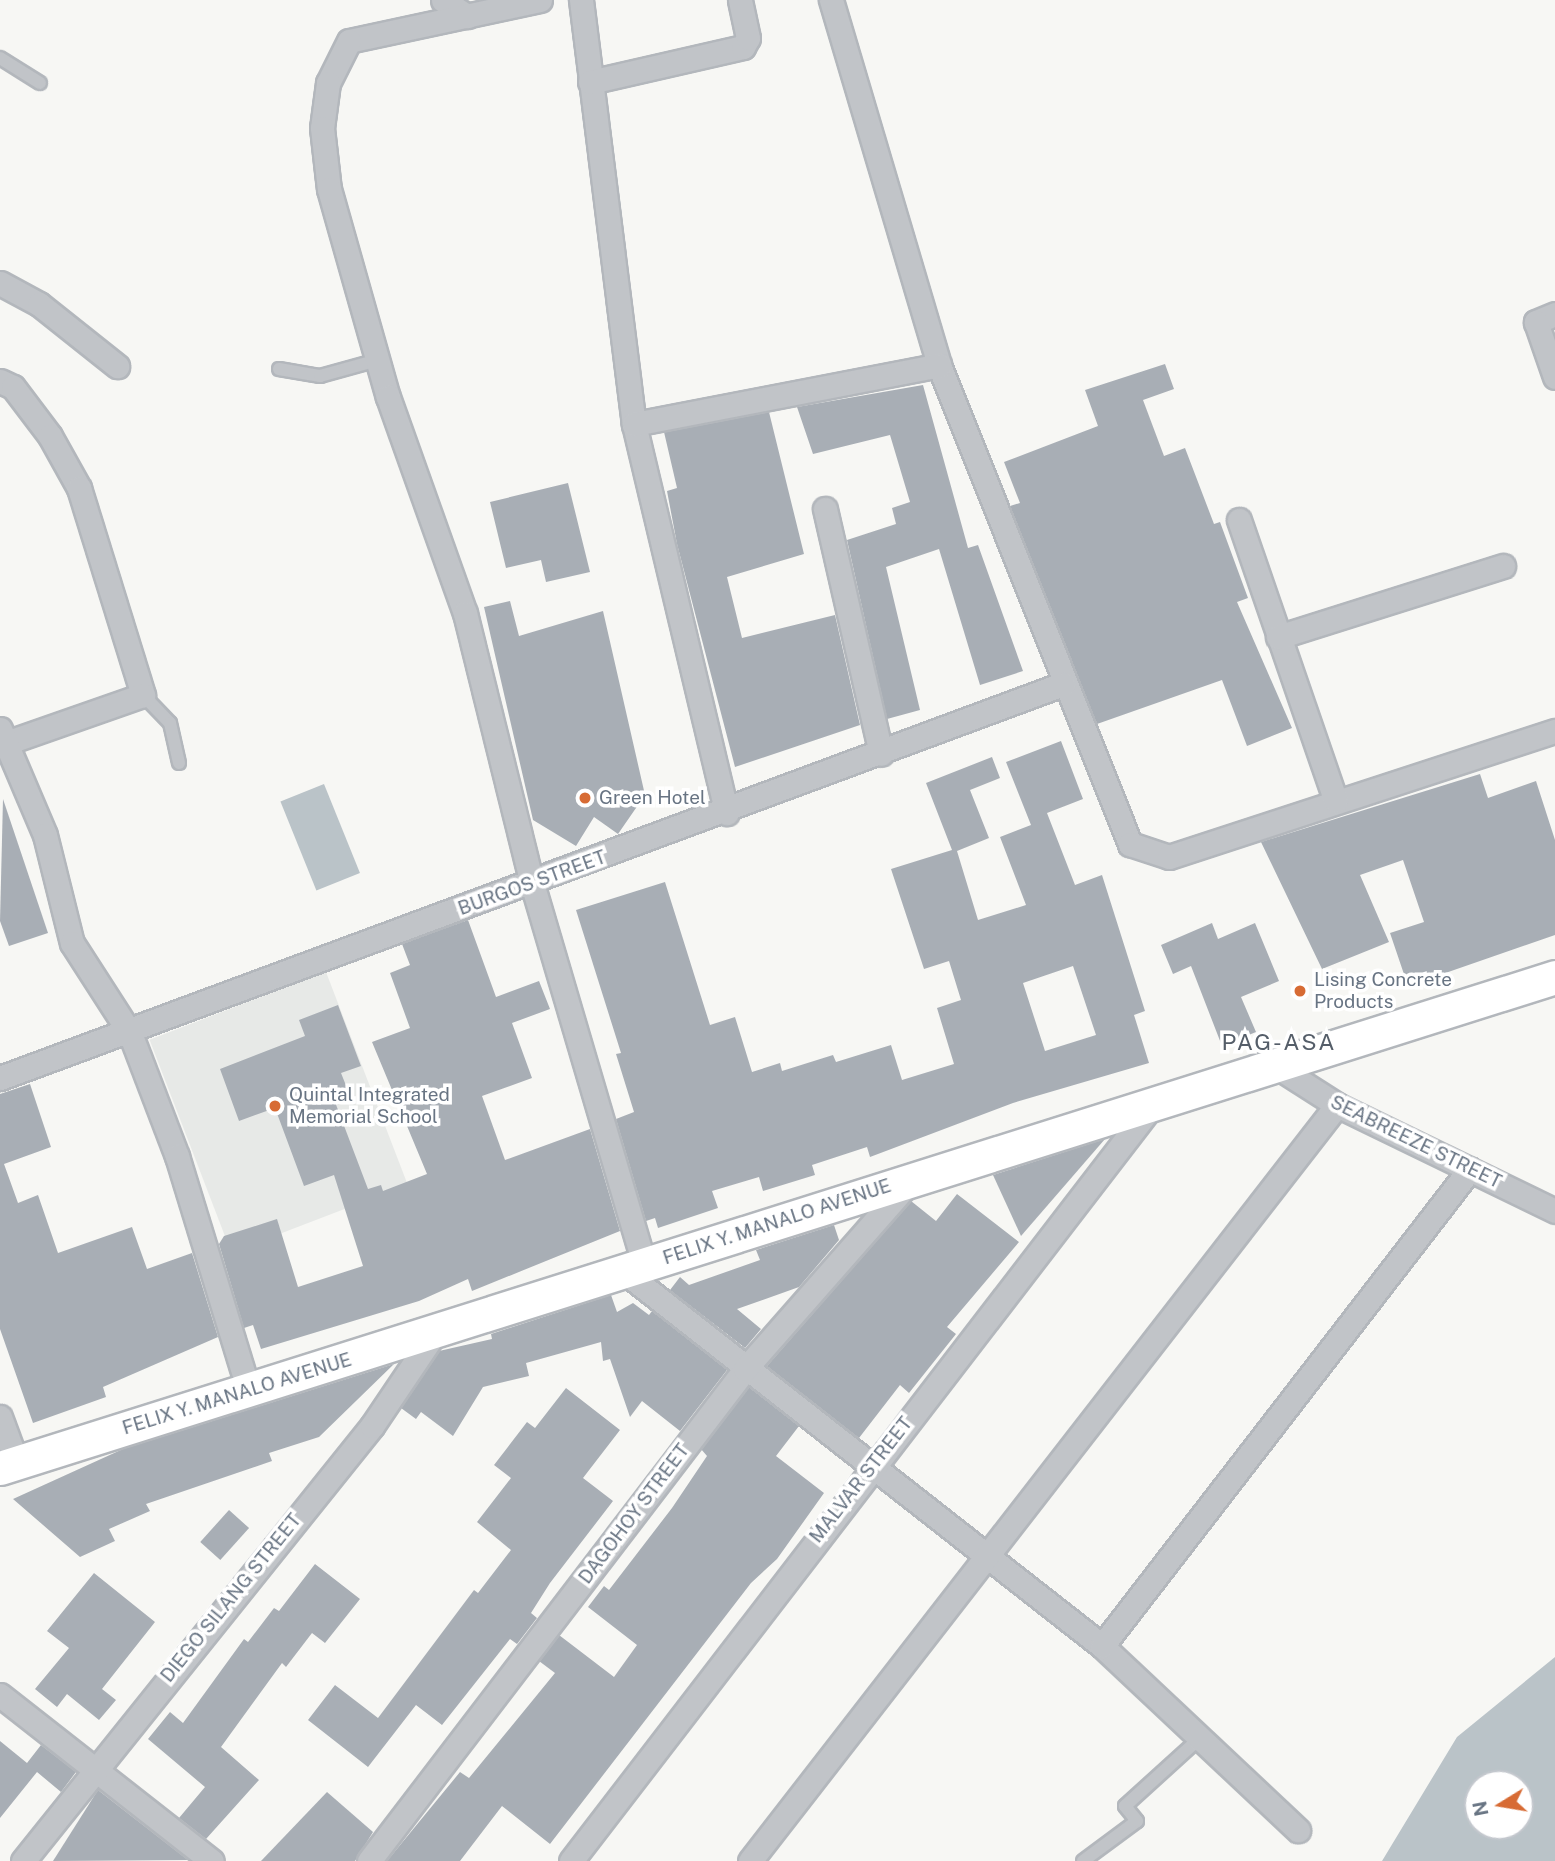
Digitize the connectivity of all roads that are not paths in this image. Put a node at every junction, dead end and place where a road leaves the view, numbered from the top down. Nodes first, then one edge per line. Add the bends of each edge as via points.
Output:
1 (443, 0) edge
2 (540, 0) edge
3 (581, 0) edge
4 (740, 0) edge
5 (831, 0) edge
6 (467, 16) junction
7 (0, 58) edge
8 (590, 82) junction
9 (40, 83) dead end
10 (0, 283) edge
11 (1555, 314) edge
12 (378, 360) junction
13 (939, 365) junction
14 (117, 366) dead end
15 (279, 369) dead end
16 (1555, 377) edge
17 (0, 381) edge
18 (634, 424) junction
19 (825, 509) dead end
20 (1239, 520) dead end
21 (1503, 566) dead end
22 (1278, 637) junction
23 (1063, 684) junction
24 (143, 695) junction
25 (1555, 731) edge
26 (2, 739) edge
27 (881, 754) junction
28 (179, 763) dead end
29 (1336, 801) junction
30 (727, 813) junction
31 (532, 883) junction
32 (1555, 978) edge
33 (130, 1032) junction
34 (1279, 1069) junction
35 (0, 1078) edge
36 (1154, 1102) junction
37 (1337, 1105) junction
38 (1470, 1169) junction
39 (912, 1179) junction
40 (1555, 1211) edge
41 (633, 1267) junction
42 (436, 1331) junction
43 (745, 1369) junction
44 (249, 1391) junction
45 (0, 1416) edge
46 (8, 1466) edge
47 (869, 1468) junction
48 (990, 1555) junction
49 (1102, 1646) junction
50 (0, 1695) edge
51 (1200, 1738) junction
52 (90, 1770) junction
53 (1298, 1830) dead end
54 (578, 1858) edge
55 (23, 1861) edge
56 (212, 1861) edge
57 (369, 1861) edge
58 (750, 1861) edge
59 (1083, 1861) edge

1 - 6 street
2 - 6 street
3 - 8 street
4 - 8 street via 748,38 743,47
5 - 13 street
6 - 12 street via 349,41 328,83 322,128 330,190
7 - 9 lane
8 - 18 street
10 - 14 street via 39,304
11 - 16 street via 1536,322
12 - 15 lane via 320,376
12 - 31 street via 465,613
13 - 18 street
13 - 23 street
17 - 24 street via 13,387 50,436 79,488
18 - 30 street
19 - 27 street
20 - 22 street
21 - 22 street
22 - 29 street
23 - 27 street, BURGOS STREET
23 - 29 street via 1130,844 1169,857
24 - 26 street
24 - 28 lane via 170,723
25 - 29 street
26 - 33 street via 45,835 72,943
27 - 30 street, BURGOS STREET
30 - 31 street, BURGOS STREET
31 - 33 street, BURGOS STREET
31 - 41 street
32 - 34 main road, FELIX Y. MANALO AVENUE
33 - 35 street, BURGOS STREET
33 - 44 street via 177,1156
34 - 36 main road, FELIX Y. MANALO AVENUE
34 - 37 street, SEABREEZE STREET
36 - 39 main road, FELIX Y. MANALO AVENUE
36 - 47 street, MALVAR STREET
37 - 38 street, SEABREEZE STREET
37 - 48 street
38 - 40 street, SEABREEZE STREET
38 - 49 street
39 - 41 main road, FELIX Y. MANALO AVENUE
39 - 43 street, DAGOHOY STREET
41 - 42 main road, FELIX Y. MANALO AVENUE
41 - 43 street
42 - 44 main road, FELIX Y. MANALO AVENUE
42 - 52 street, DIEGO SILANG STREET via 372,1426
43 - 47 street
43 - 57 street, DAGOHOY STREET
44 - 46 main road, FELIX Y. MANALO AVENUE
45 - 46 street
47 - 48 street
47 - 54 street, MALVAR STREET
48 - 49 street
48 - 58 street
49 - 51 street
50 - 52 street
51 - 53 street
51 - 59 lane via 1125,1805 1137,1821
52 - 55 street, DIEGO SILANG STREET
52 - 56 street

